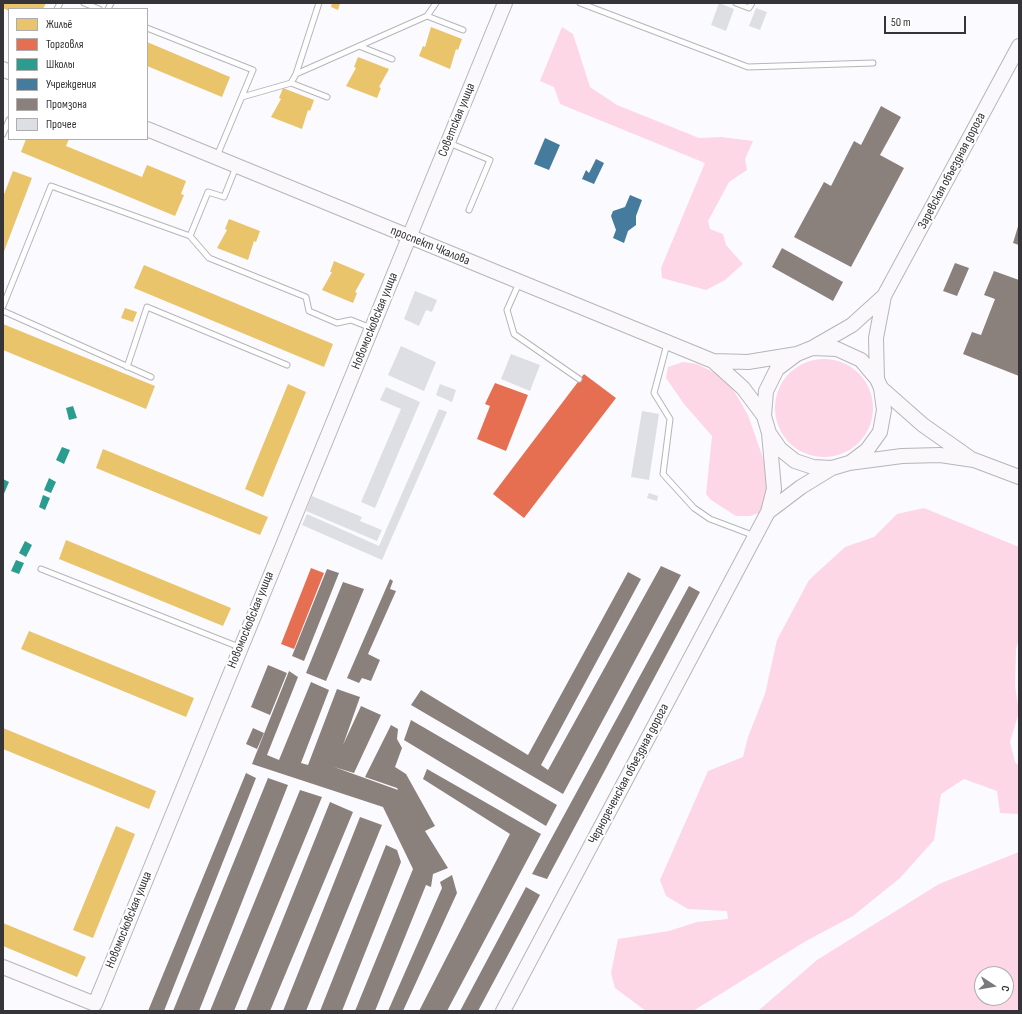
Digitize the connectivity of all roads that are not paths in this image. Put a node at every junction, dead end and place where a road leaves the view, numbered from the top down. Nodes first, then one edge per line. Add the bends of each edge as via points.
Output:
1 (84, 3) edge
2 (319, 3) edge
3 (436, 3) edge
4 (505, 3) edge
5 (580, 3) edge
6 (736, 3) edge
7 (752, 3) edge
8 (96, 8) edge
9 (427, 16) junction
10 (148, 28) edge
11 (463, 30) dead end
12 (359, 46) junction
13 (1019, 46) edge
14 (392, 59) dead end
15 (873, 63) dead end
16 (296, 74) junction
17 (292, 83) junction
18 (242, 97) junction
19 (327, 97) dead end
20 (8, 122) edge
21 (148, 129) edge
22 (3, 134) edge
23 (448, 143) junction
24 (216, 157) junction
25 (237, 166) junction
26 (468, 210) dead end
27 (190, 236) junction
28 (410, 237) junction
29 (519, 282) junction
30 (884, 296) junction
31 (3, 306) edge
32 (3, 311) edge
33 (372, 328) junction
34 (668, 343) junction
35 (812, 348) junction
36 (797, 354) junction
37 (713, 361) junction
38 (287, 365) dead end
39 (127, 367) junction
40 (152, 377) dead end
41 (579, 379) dead end
42 (879, 384) junction
43 (764, 416) junction
44 (769, 433) junction
45 (974, 460) junction
46 (849, 463) junction
47 (832, 468) junction
48 (1019, 477) edge
49 (768, 512) junction
50 (756, 536) junction
51 (41, 569) dead end
52 (240, 648) junction
53 (3, 967) edge
54 (503, 1011) edge

1 - 8 lane
2 - 16 lane
3 - 9 lane
4 - 23 main road, Советская улица
5 - 15 lane via 748,67
6 - 7 lane via 749,8
9 - 11 lane
9 - 12 lane
10 - 18 lane via 253,70
12 - 14 lane
12 - 16 lane
13 - 30 main road, Заревская объездная дорога
16 - 17 lane
17 - 18 lane
17 - 19 lane
18 - 24 lane
20 - 22 lane
21 - 24 main road, проспект Чкалова
23 - 26 lane via 490,160
23 - 28 main road, Советская улица
24 - 25 main road, проспект Чкалова
25 - 27 lane via 224,197 208,192
25 - 28 main road, проспект Чкалова
27 - 31 lane via 51,186
27 - 33 lane via 209,258 306,297 309,311 337,323 351,320
28 - 29 main road, проспект Чкалова
28 - 33 main road, Новомосковская улица
29 - 34 main road, проспект Чкалова
29 - 41 lane via 507,310 514,334
30 - 35 main road via 852,325
30 - 42 main road via 876,338
32 - 39 lane
33 - 52 main road, Новомосковская улица
34 - 37 main road, проспект Чкалова
34 - 50 lane via 654,393 670,419 663,474 694,508 710,519
35 - 36 main road
35 - 42 main road via 837,349 861,360
36 - 37 main road via 748,362
36 - 43 main road via 778,369 766,391
37 - 43 main road via 743,388
38 - 39 lane via 147,307
39 - 40 lane
42 - 45 main road via 923,425
42 - 46 main road via 884,410 880,432 867,450
43 - 44 main road
44 - 47 main road via 780,449 795,461 813,467
44 - 49 main road via 774,489
45 - 46 main road via 923,454
45 - 48 main road
46 - 47 main road
47 - 49 main road via 800,487
49 - 50 main road, Чернореченская объездная дорога
50 - 54 main road, Чернореченская объездная дорога
51 - 52 lane
52 - 53 main road, Новомосковская улица via 95,1004

